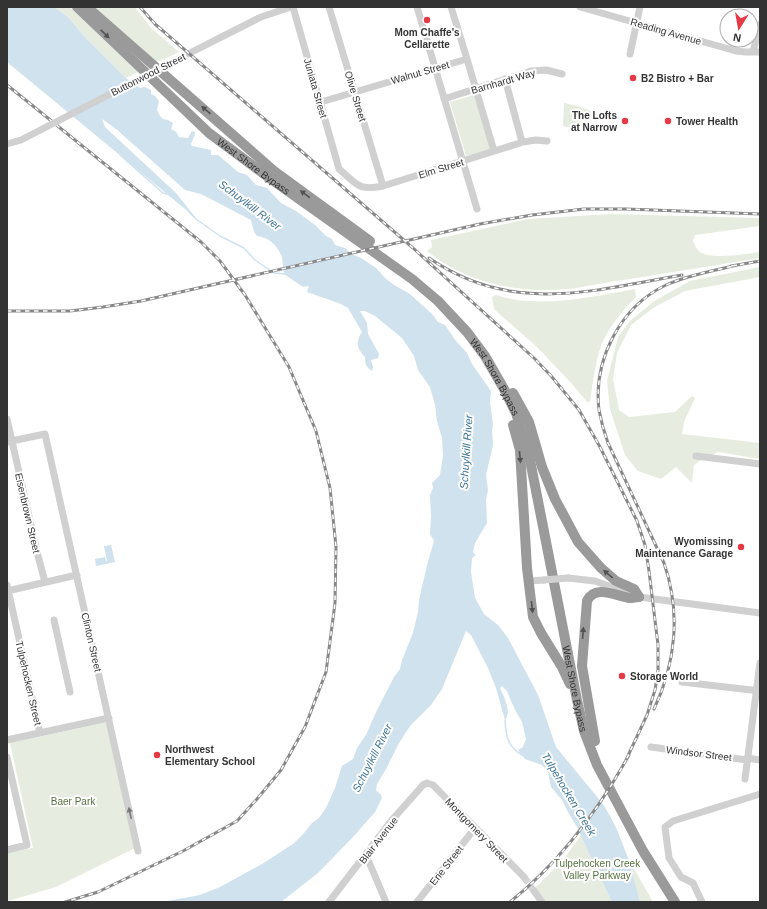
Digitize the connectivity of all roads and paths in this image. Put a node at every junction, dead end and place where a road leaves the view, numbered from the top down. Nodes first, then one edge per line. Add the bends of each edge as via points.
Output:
1 (77, 7) edge
2 (87, 7) edge
3 (292, 7) edge
4 (329, 7) edge
5 (417, 7) edge
6 (451, 7) edge
7 (580, 7) edge
8 (640, 7) edge
9 (636, 23) junction
10 (760, 24) edge
11 (756, 52) edge
12 (630, 54) dead end
13 (467, 59) junction
14 (434, 68) junction
15 (562, 74) dead end
16 (505, 79) junction
17 (476, 88) junction
18 (354, 92) junction
19 (444, 99) junction
20 (321, 102) junction
21 (547, 141) dead end
22 (522, 142) junction
23 (7, 144) edge
24 (494, 151) junction
25 (463, 161) junction
26 (340, 169) joint
27 (383, 186) junction
28 (477, 209) dead end
29 (467, 332) junction
30 (513, 393) junction
31 (7, 419) edge
32 (9, 442) edge
33 (696, 456) dead end
34 (760, 464) edge
35 (77, 575) junction
36 (529, 581) junction
37 (45, 582) junction
38 (7, 589) edge
39 (639, 596) junction
40 (760, 608) edge
41 (747, 611) junction
42 (760, 613) edge
43 (54, 620) dead end
44 (760, 662) edge
45 (682, 682) dead end
46 (758, 691) edge
47 (70, 692) dead end
48 (109, 718) junction
49 (40, 733) junction
50 (7, 740) edge
51 (595, 741) junction
52 (650, 747) dead end
53 (7, 756) edge
54 (747, 759) junction
55 (760, 760) edge
56 (596, 762) junction
57 (745, 779) dead end
58 (430, 783) joint
59 (760, 794) edge
60 (620, 808) junction
61 (475, 828) junction
62 (7, 850) edge
63 (138, 851) dead end
64 (366, 855) junction
65 (524, 878) tunnel mouth
66 (534, 891) tunnel mouth
67 (329, 902) edge
68 (386, 902) edge
69 (417, 902) edge
70 (542, 902) edge
71 (669, 902) edge
72 (675, 902) edge
73 (682, 902) edge
74 (702, 902) edge

1 -> 29 highway, West Shore Bypass via 209,132 262,173 412,279 438,301
30 -> 2 highway, West Shore Bypass via 497,364 472,329 442,297 274,171
3 - 20 street, Juniata Street
3 - 23 street, Buttonwood Street, bridge via 261,17 21,140
4 - 18 street, Olive Street
5 - 14 street
6 - 13 street
7 - 9 street, Reading Avenue
8 - 9 street
9 - 11 street, Reading Avenue via 736,51
9 - 12 street
10 - 11 street
13 - 14 street, Walnut Street
13 - 17 street
14 - 18 street, Walnut Street
14 - 19 street
15 - 16 street, Barnhardt Way via 541,70
16 - 17 street, Barnhardt Way
16 - 22 street
17 - 19 street, Barnhardt Way
17 - 24 street
18 - 20 street, Walnut Street
18 - 27 street, Olive Street
19 - 25 street
20 - 26 street, Juniata Street
21 - 22 street, Elm Street
22 - 24 street, Elm Street
24 - 25 street, Elm Street
25 - 27 street, Elm Street
25 - 28 street
26 - 27 street, Elm Street via 361,187 368,189
29 -> 36 highway via 503,397 518,440
29 - 56 highway, West Shore Bypass via 485,356 504,389 524,437 535,480 577,700 584,731
39 -> 30 highway via 634,589 616,581 601,568 578,542 555,499 542,467 529,422
30 - 51 highway, West Shore Bypass via 532,442 589,726
31 - 32 street, Eisenbrown Street
32 - 35 street, Clinton Street via 45,434
32 - 37 street, Eisenbrown Street
33 - 34 street
35 - 37 street
35 - 48 street, Clinton Street
36 - 39 street, bridge via 568,578 595,582
36 -> 56 highway via 535,622 568,677 580,731
37 - 38 street
38 - 49 street, Tulpehocken Street
39 - 41 street
51 -> 39 highway via 582,666 587,601 592,594 600,592 630,598
40 - 41 street
41 - 42 street
43 - 47 street
44 - 46 street
45 - 46 street
46 - 54 street
48 - 49 street
63 -> 48 street, Clinton Street
49 - 50 street
51 - 73 highway, West Shore Bypass via 618,792
52 - 54 street, Windsor Street
53 - 62 street via 27,845
54 - 55 street, Windsor Street
54 - 57 street
56 - 60 highway, West Shore Bypass
58 - 61 street, Montgomery Street
58 - 64 street, Blair Avenue via 423,785
59 - 74 street via 673,821 665,827 669,858 681,877 693,883
60 - 71 highway
60 - 72 highway, West Shore Bypass
61 - 65 street, Montgomery Street
61 - 69 street, Erie Street
64 - 67 street, Blair Avenue
64 - 68 street
66 - 70 street

